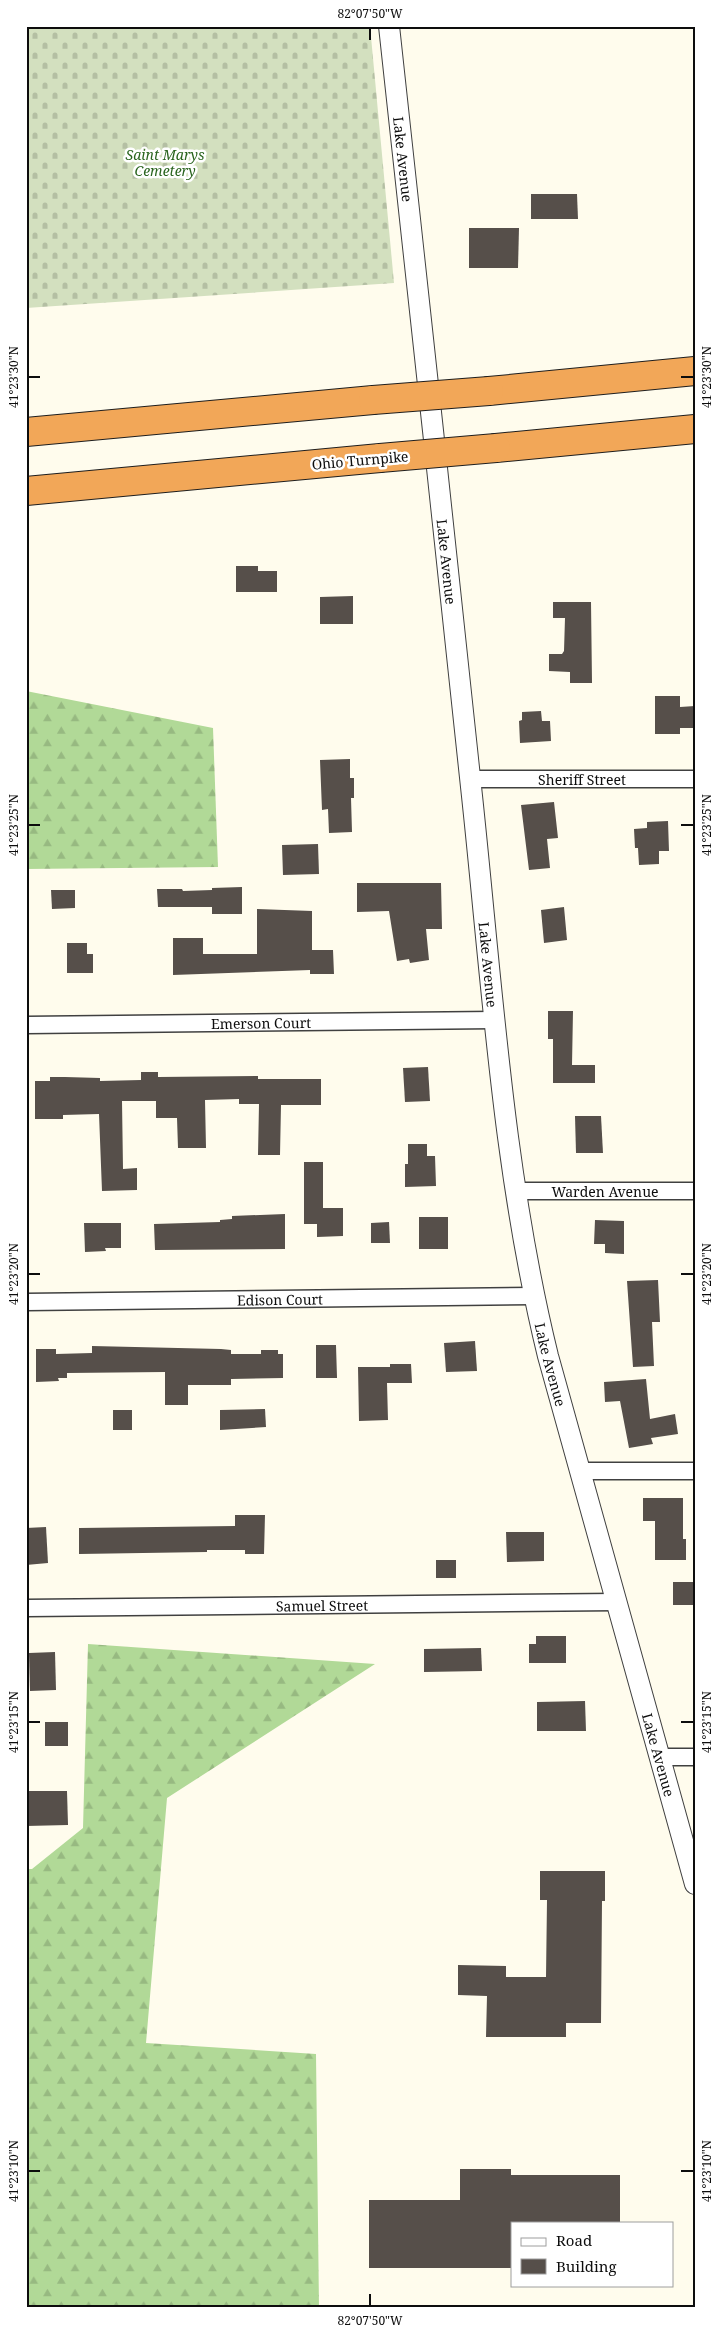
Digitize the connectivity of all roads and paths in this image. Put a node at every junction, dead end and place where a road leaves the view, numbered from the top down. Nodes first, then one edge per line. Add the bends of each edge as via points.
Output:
1 (389, 26) edge
2 (695, 372) edge
3 (695, 429) edge
4 (26, 432) edge
5 (26, 491) edge
6 (470, 779) junction
7 (695, 779) edge
8 (495, 1020) junction
9 (26, 1025) edge
10 (516, 1191) junction
11 (695, 1191) edge
12 (533, 1296) junction
13 (26, 1302) edge
14 (580, 1471) junction
15 (695, 1471) edge
16 (617, 1602) junction
17 (26, 1608) edge
18 (659, 1757) junction
19 (695, 1757) edge
20 (695, 1884) edge

1 - 6 street, Lake Avenue
2 - 4 highway, bridge
3 - 5 highway, Ohio Turnpike, bridge
6 - 7 street, Sheriff Street
6 - 8 street, Lake Avenue
8 - 9 street, Emerson Court
8 - 10 street, Lake Avenue
10 - 11 street, Warden Avenue
10 - 12 street, Lake Avenue
12 - 13 street, Edison Court
12 - 14 street, Lake Avenue
14 - 15 street
14 - 16 street, Lake Avenue
16 - 17 street, Samuel Street
16 - 18 street, Lake Avenue
18 - 19 street
18 - 20 street, Lake Avenue

